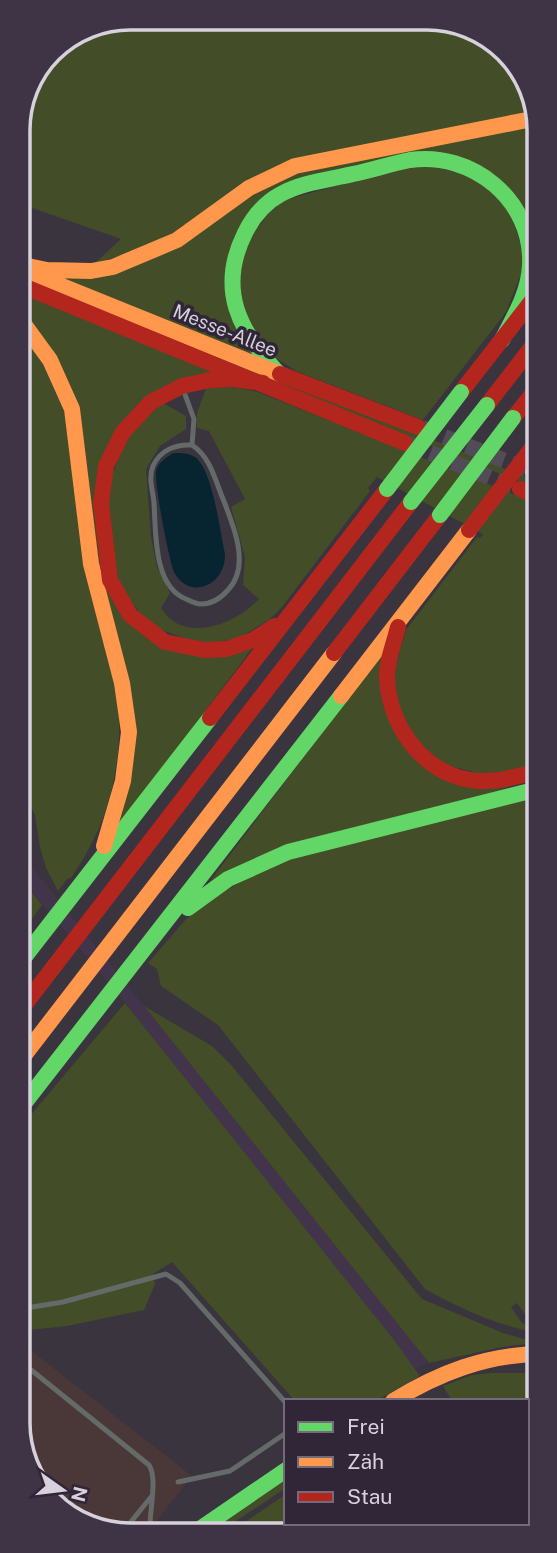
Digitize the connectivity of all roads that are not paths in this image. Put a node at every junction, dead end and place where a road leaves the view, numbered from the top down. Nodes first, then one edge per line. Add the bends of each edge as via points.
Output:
1 (526, 120) edge
2 (527, 233) edge
3 (30, 267) edge
4 (30, 271) edge
5 (527, 278) edge
6 (30, 289) edge
7 (527, 307) edge
8 (30, 330) edge
9 (502, 340) junction
10 (527, 353) edge
11 (278, 373) junction
12 (263, 383) junction
13 (182, 387) junction
14 (527, 401) edge
15 (418, 427) tunnel mouth
16 (405, 443) tunnel mouth
17 (192, 445) junction
18 (527, 454) edge
19 (520, 489) tunnel mouth
20 (527, 492) edge
21 (292, 612) junction
22 (401, 617) junction
23 (527, 774) edge
24 (527, 792) edge
25 (94, 869) junction
26 (152, 942) junction
27 (30, 949) edge
28 (30, 997) edge
29 (30, 1048) edge
30 (30, 1096) edge
31 (30, 1307) edge
32 (527, 1355) edge
33 (30, 1369) edge
34 (395, 1399) edge
35 (284, 1402) edge
36 (284, 1434) edge
37 (284, 1471) edge
38 (178, 1482) dead end
39 (151, 1497) junction
40 (130, 1523) edge
41 (150, 1523) edge
42 (207, 1523) edge

1 - 3 main road via 295,166 249,188 177,240 113,267 91,271
2 - 11 main road via 501,188 471,168 443,160 418,159 291,189 252,219 234,257 232,296 244,331
4 - 11 main road, Messe-Allee
5 - 9 main road
6 - 12 main road, Messe-Allee
7 - 9 main road
8 - 25 main road via 64,384 72,409 91,564 129,732 110,832
9 - 21 main road, bridge
10 - 28 main road, bridge
11 - 15 main road, Messe-Allee
12 - 13 main road via 210,380
12 - 16 main road, Messe-Allee
13 - 17 lane via 194,419
13 - 21 main road via 151,402 135,416 106,466 101,503 110,580 130,615 165,642 204,650 228,649 253,640
14 - 29 main road, bridge
17 - 17 lane via 211,468 238,546 236,582 220,599 200,604 177,596 160,565 151,482 152,467 161,454
18 - 22 main road, bridge
19 - 20 main road
21 - 25 main road
22 - 23 main road via 386,675 393,716 416,753 447,773 477,781
22 - 26 main road
24 - 26 main road via 269,858 207,891
25 - 27 main road
26 - 30 main road
31 - 35 lane via 166,1274 180,1283
32 - 34 main road via 461,1366
33 - 39 lane via 149,1465 154,1472
36 - 38 lane via 230,1471
37 - 42 main road
39 - 40 lane
39 - 41 lane

